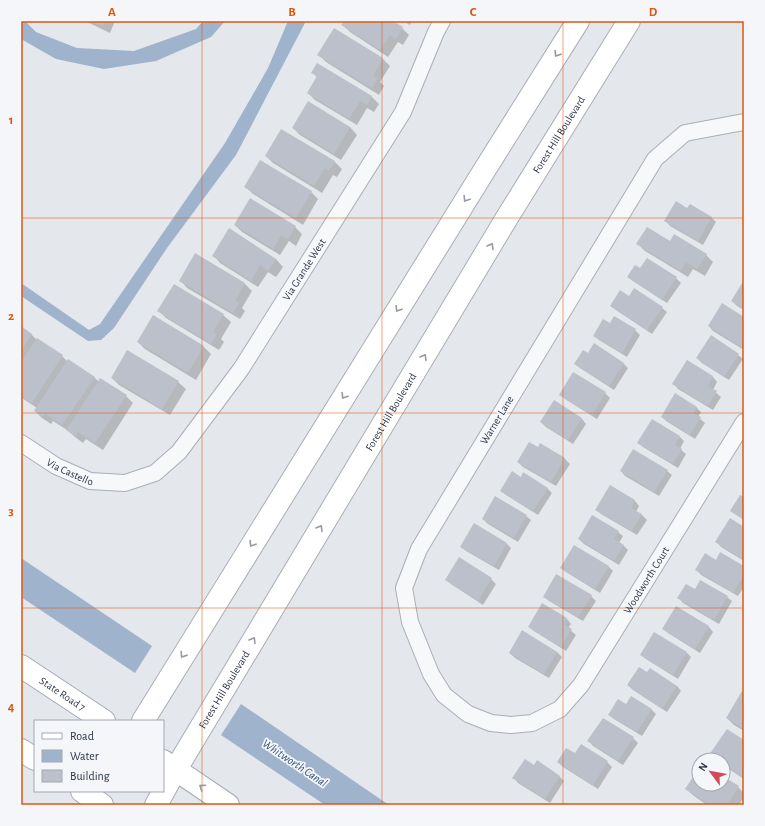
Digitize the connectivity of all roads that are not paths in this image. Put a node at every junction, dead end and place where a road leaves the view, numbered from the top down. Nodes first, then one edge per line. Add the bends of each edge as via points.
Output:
1 (442, 21) edge
2 (578, 21) edge
3 (629, 21) edge
4 (744, 122) edge
5 (744, 422) edge
6 (21, 443) edge
7 (125, 483) joint
8 (21, 666) edge
9 (102, 720) edge
10 (143, 720) edge
11 (532, 723) joint
12 (21, 750) edge
13 (34, 759) edge
14 (169, 765) edge
15 (164, 780) edge
16 (160, 792) edge
17 (156, 805) edge
18 (228, 805) edge

1 - 7 street, Via Grande West via 404,112 241,369 179,452 155,473
2 -> 10 main road
14 -> 3 main road, Forest Hill Boulevard
4 - 11 street, Warner Lane via 685,133 654,159 419,549 404,588 410,622 431,674 444,695 468,714 490,723
5 - 11 street, Woodworth Court via 581,685 560,709
6 - 7 street, Via Castello via 56,466 90,481
8 - 9 main road, State Road 7
12 - 13 main road
14 - 15 main road, Forest Hill Boulevard
18 -> 14 main road
16 - 17 main road, Forest Hill Boulevard

